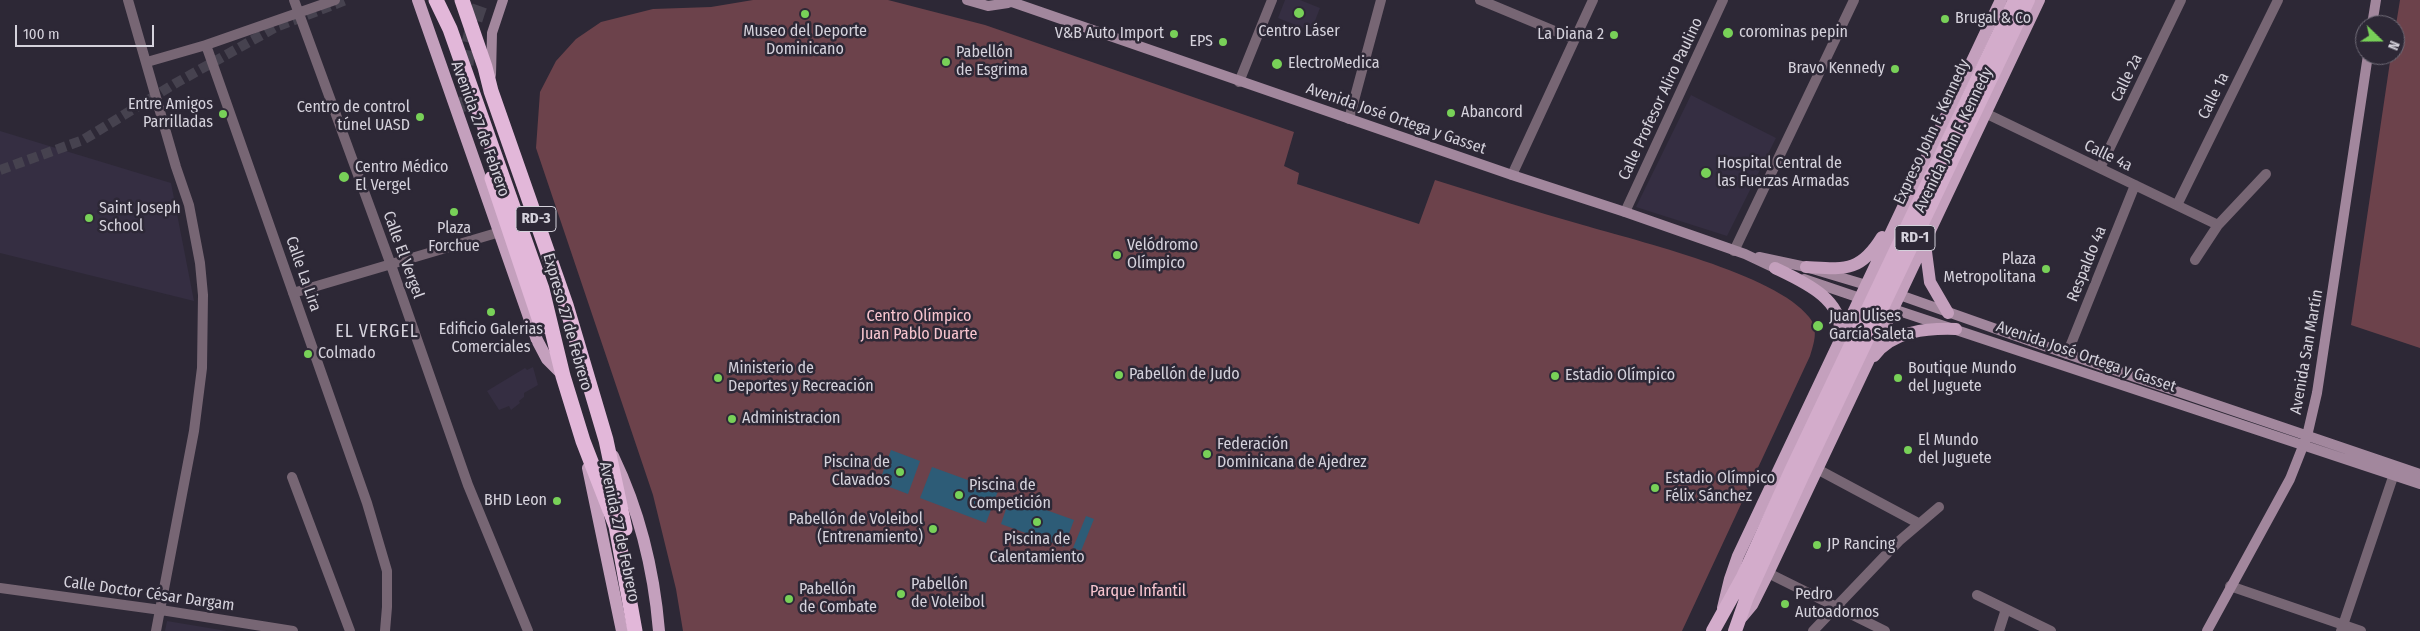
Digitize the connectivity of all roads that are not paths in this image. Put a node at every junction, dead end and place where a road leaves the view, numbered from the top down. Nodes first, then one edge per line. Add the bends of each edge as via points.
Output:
1 (128, 0) edge
2 (294, 0) edge
3 (335, 0) edge
4 (418, 0) edge
5 (436, 0) edge
6 (462, 0) edge
7 (503, 0) edge
8 (967, 0) edge
9 (1272, 0) edge
10 (1381, 0) edge
11 (1481, 0) edge
12 (1593, 0) edge
13 (1723, 0) edge
14 (1854, 0) edge
15 (2001, 0) edge
16 (2015, 0) edge
17 (2028, 0) edge
18 (2039, 0) edge
19 (2181, 0) edge
20 (2278, 0) edge
21 (2376, 0) edge
22 (1007, 1) edge
23 (299, 14) junction
24 (2374, 15) edge
25 (1574, 39) junction
26 (206, 45) junction
27 (147, 62) junction
28 (2366, 65) edge
29 (1239, 82) junction
30 (491, 91) junction
31 (468, 111) tunnel mouth
32 (1984, 113) junction
33 (1350, 119) junction
34 (2100, 168) junction
35 (2266, 174) dead end
36 (1512, 175) junction
37 (2135, 185) junction
38 (1910, 191) junction
39 (1941, 205) junction
40 (2177, 205) junction
41 (1902, 208) junction
42 (1625, 212) junction
43 (2218, 225) junction
44 (500, 232) junction
45 (1924, 240) junction
46 (1734, 251) junction
47 (1745, 254) junction
48 (2195, 260) dead end
49 (392, 265) junction
50 (1806, 267) junction
51 (1775, 268) junction
52 (1866, 285) junction
53 (293, 293) junction
54 (1901, 295) junction
55 (1859, 298) junction
56 (1894, 309) junction
57 (1948, 313) junction
58 (1956, 329) junction
59 (1838, 346) junction
60 (2067, 354) junction
61 (559, 371) junction
62 (1862, 372) junction
63 (1817, 388) junction
64 (1849, 401) junction
65 (2307, 436) junction
66 (606, 440) junction
67 (583, 441) junction
68 (2303, 446) junction
69 (1817, 469) junction
70 (2395, 470) junction
71 (1797, 472) junction
72 (2420, 474) edge
73 (292, 477) dead end
74 (2420, 484) edge
75 (1939, 507) dead end
76 (1918, 523) junction
77 (1768, 572) junction
78 (2230, 586) junction
79 (0, 588) edge
80 (1976, 595) dead end
81 (1836, 607) junction
82 (2006, 609) junction
83 (160, 610) junction
84 (1722, 613) junction
85 (1742, 617) junction
86 (2342, 628) edge
87 (156, 631) edge
88 (293, 631) edge
89 (350, 631) edge
90 (385, 631) edge
91 (528, 631) edge
92 (622, 631) edge
93 (635, 631) edge
94 (644, 631) edge
95 (659, 631) edge
96 (1713, 631) edge
97 (1735, 631) edge
98 (1813, 631) edge
99 (1885, 631) edge
100 (1999, 631) edge
101 (2051, 631) edge
102 (2207, 631) edge
103 (2361, 631) edge

1 - 27 street
2 - 23 street, Calle El Vergel
3 - 23 street
4 - 44 main road, Avenida 27 de Febrero / RD-3
5 - 61 highway, Expreso 27 de Febrero / RD-3 via 450,30 542,288
6 - 30 highway, Expreso 27 de Febrero / RD-3
7 - 30 main road via 492,33
8 - 22 main road, Avenida José Ortega y Gasset via 988,6
9 - 29 street
10 - 33 street
11 - 25 street
12 - 25 street
13 - 42 street, Calle Profesor Aliro Paulino
14 - 46 street
15 - 38 main road, Avenida John F. Kennedy / RD-1
16 - 71 highway, Expreso John F. Kennedy / RD-1
17 - 71 highway, Expreso John F. Kennedy / RD-1
18 - 32 main road, Avenida John F. Kennedy / RD-1
19 - 34 street, Calle 2a
20 - 40 street, Calle 1a
21 - 24 main road
22 - 29 main road, Avenida José Ortega y Gasset
23 - 26 street
23 - 49 street, Calle El Vergel
25 - 36 street
26 - 27 street
26 - 53 street, Calle La Lira
27 - 83 street via 195,233 204,331 194,431
28 - 65 main road, Avenida San Martín via 2317,393
29 - 33 main road, Avenida José Ortega y Gasset
30 - 66 highway, Expreso 27 de Febrero / RD-3 via 566,305
31 - 61 highway
32 - 34 street, Calle 4a
32 - 39 main road, Avenida John F. Kennedy / RD-1
33 - 36 main road, Avenida José Ortega y Gasset
34 - 37 street, Calle 4a
35 - 43 street
36 - 42 main road, Avenida José Ortega y Gasset
37 - 40 street, Calle 4a
37 - 60 street, Respaldo 4a
38 - 39 main road via 1910,204 1888,254 1889,263 1894,266 1906,265 1933,210
38 - 41 main road, Avenida John F. Kennedy / RD-1
39 - 45 main road, Avenida John F. Kennedy / RD-1
40 - 43 street, Calle 4a
41 - 50 main road via 1874,249 1858,264 1835,270
41 - 52 main road, Avenida John F. Kennedy / RD-1
42 - 46 main road, Avenida José Ortega y Gasset
43 - 48 street
44 - 49 street
44 - 61 main road, Avenida 27 de Febrero / RD-3 via 537,340 546,359
45 - 54 main road, Avenida John F. Kennedy / RD-1
45 - 57 main road via 1930,282
46 - 47 main road, Avenida José Ortega y Gasset
47 - 50 main road, Avenida José Ortega y Gasset
47 - 51 main road, Avenida José Ortega y Gasset
49 - 53 street
49 - 91 street, Calle El Vergel via 468,485
50 - 52 main road, Avenida José Ortega y Gasset
51 - 55 main road, Avenida José Ortega y Gasset
51 - 59 main road via 1803,283 1833,306 1840,317
52 - 54 main road, Avenida José Ortega y Gasset
52 - 55 main road, Avenida John F. Kennedy / RD-1
53 - 90 street, Calle La Lira via 367,503 387,571
54 - 56 main road, Avenida John F. Kennedy / RD-1
54 - 57 main road, Avenida José Ortega y Gasset
55 - 56 main road, Avenida José Ortega y Gasset
55 - 59 main road, Avenida John F. Kennedy / RD-1
56 - 58 main road, Avenida José Ortega y Gasset
56 - 62 main road, Avenida John F. Kennedy / RD-1
57 - 60 main road, Avenida José Ortega y Gasset
58 - 62 main road via 1925,329 1903,335 1879,350
58 - 68 main road, Avenida José Ortega y Gasset
59 - 63 main road, Avenida John F. Kennedy / RD-1
60 - 65 main road, Avenida José Ortega y Gasset
61 - 67 highway, Expreso 27 de Febrero / RD-3
62 - 64 main road, Avenida John F. Kennedy / RD-1
63 - 64 main road via 1829,377 1849,331 1854,326 1863,325 1870,331 1870,339 1848,388
63 - 84 main road, Avenida John F. Kennedy / RD-1 via 1738,556
64 - 69 main road, Avenida John F. Kennedy / RD-1
65 - 68 main road, Avenida San Martín
65 - 70 main road, Avenida José Ortega y Gasset
66 - 94 highway, Expreso 27 de Febrero / RD-3 via 636,572
66 - 95 main road, Avenida 27 de Febrero / RD-3 via 630,492 651,572
67 - 92 main road, Avenida 27 de Febrero / RD-3
67 - 93 highway, Expreso 27 de Febrero / RD-3 via 616,526
68 - 70 main road, Avenida José Ortega y Gasset
68 - 78 main road, Avenida San Martín via 2290,479
69 - 76 street
69 - 77 main road, Avenida John F. Kennedy / RD-1
70 - 72 main road, Avenida José Ortega y Gasset
70 - 74 main road, Avenida José Ortega y Gasset
70 - 86 street
71 - 84 highway, Expreso John F. Kennedy / RD-1
71 - 85 highway, Expreso John F. Kennedy / RD-1
73 - 89 street
75 - 76 street
76 - 81 street
77 - 81 street
77 - 85 main road, Avenida John F. Kennedy / RD-1 via 1752,605
78 - 86 street
78 - 102 main road, Avenida San Martín
79 - 83 street, Calle Doctor César Dargam
80 - 82 street
81 - 98 street
81 - 99 street
82 - 100 street
82 - 101 street
83 - 87 street
83 - 88 street, Calle Doctor César Dargam
84 - 96 highway, Expreso John F. Kennedy / RD-1
85 - 97 highway, Expreso John F. Kennedy / RD-1
86 - 103 street

